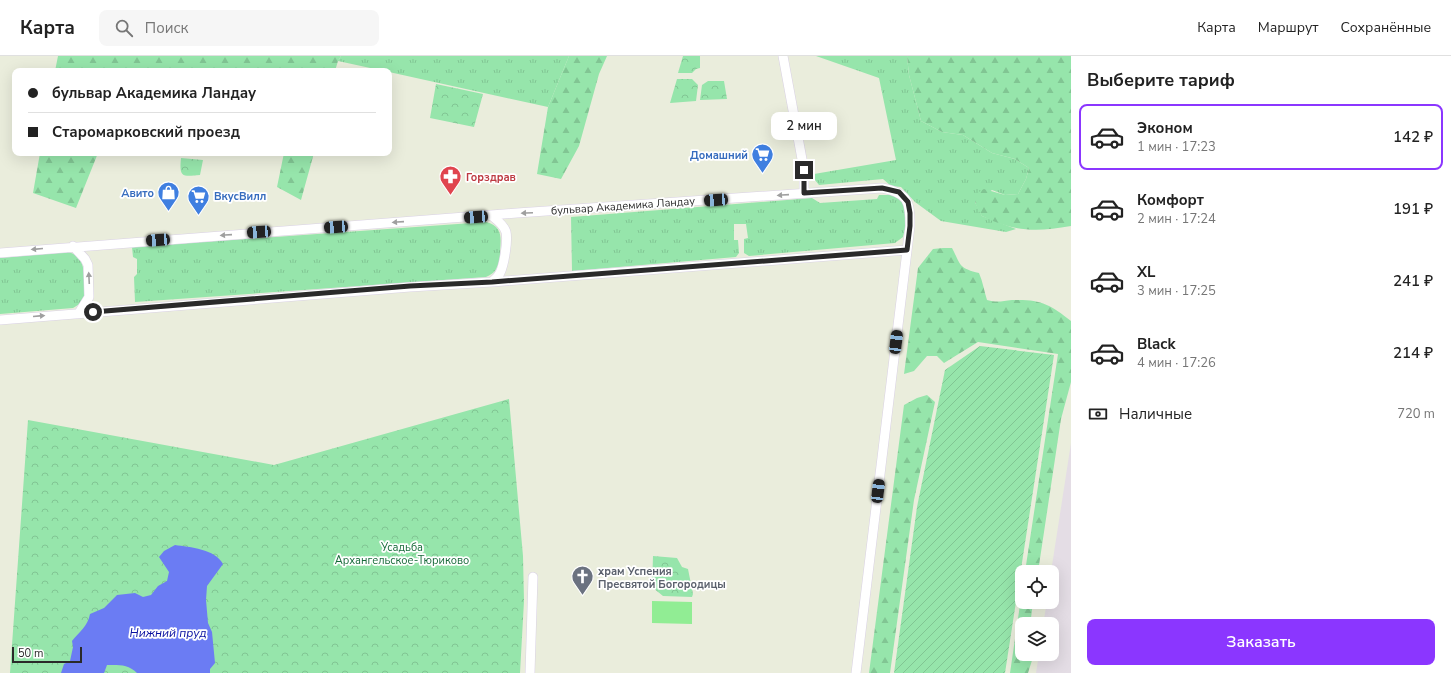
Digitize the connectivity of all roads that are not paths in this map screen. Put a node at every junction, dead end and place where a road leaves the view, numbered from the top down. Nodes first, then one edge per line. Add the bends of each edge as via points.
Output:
1 (783, 56) edge
2 (804, 193) junction
3 (492, 216) junction
4 (73, 246) junction
5 (907, 250) junction
6 (0, 253) edge
7 (492, 282) junction
8 (79, 313) junction
9 (0, 320) edge
10 (533, 577) dead end
11 (530, 673) edge
12 (856, 673) edge

1 - 2 street via 804,170
2 -> 3 street, бульвар Академика Ландау
2 - 5 street, бульвар Академика Ландау via 882,188 899,192 908,202 910,213
3 -> 4 street, бульвар Академика Ландау
3 - 7 street via 503,227 507,242 502,268
4 -> 6 street, бульвар Академика Ландау
8 -> 4 street via 89,297 88,266 86,258
5 - 7 street
5 - 12 street, бульвар Академика Ландау
7 - 8 street via 410,286
9 -> 8 street
10 - 11 street

